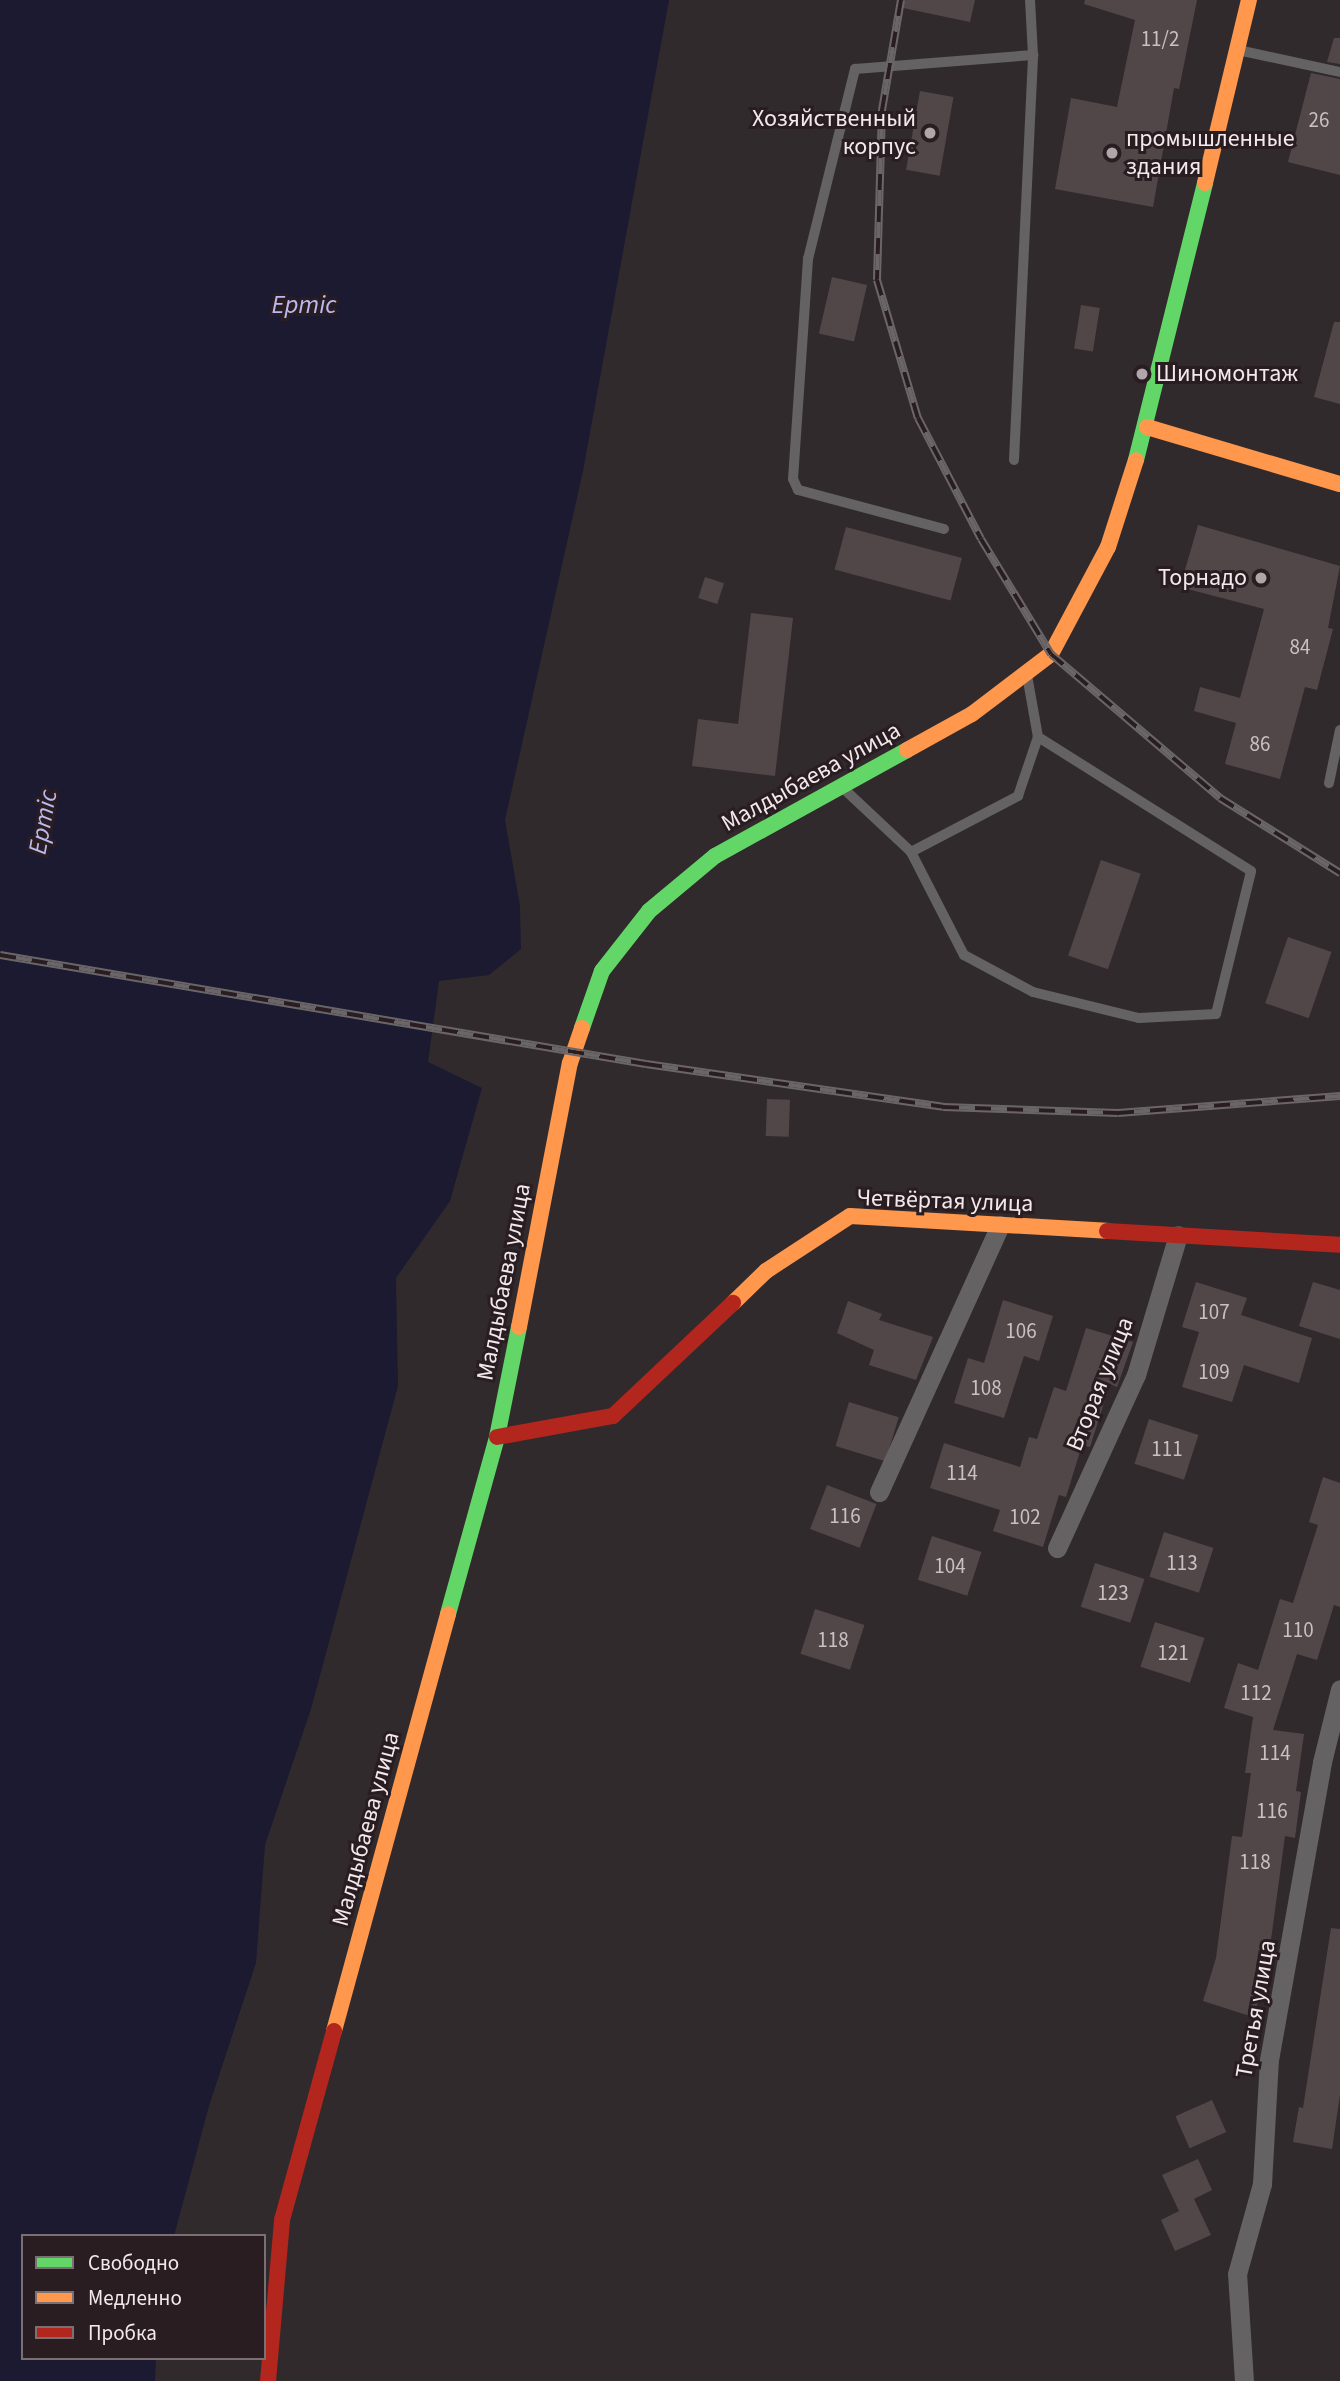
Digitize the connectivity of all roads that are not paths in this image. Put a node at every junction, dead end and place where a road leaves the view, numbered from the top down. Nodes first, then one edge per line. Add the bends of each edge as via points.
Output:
1 (1030, 0) edge
2 (1249, 0) edge
3 (1238, 50) junction
4 (1032, 55) junction
5 (1340, 72) edge
6 (1147, 427) junction
7 (1014, 460) dead end
8 (1340, 484) edge
9 (944, 529) dead end
10 (1027, 674) junction
11 (1340, 730) edge
12 (1038, 737) junction
13 (1329, 783) dead end
14 (841, 786) junction
15 (911, 852) junction
16 (1000, 1225) junction
17 (1178, 1235) junction
18 (1340, 1245) edge
19 (497, 1437) junction
20 (879, 1492) dead end
21 (1057, 1548) dead end
22 (1340, 1689) edge
23 (268, 2381) edge
24 (1244, 2381) edge

1 - 4 lane
2 - 3 main road, Малдыбаева улица
3 - 5 lane
3 - 6 main road, Малдыбаева улица
4 - 7 lane
4 - 9 lane via 855,69 808,259 793,480 798,490 809,497
6 - 8 main road
6 - 10 main road, Малдыбаева улица via 1108,547 1084,598 1051,654
10 - 12 lane
10 - 14 main road, Малдыбаева улица via 972,714
11 - 13 lane
12 - 15 lane via 1018,796
12 - 15 lane via 1251,871 1216,1014 1139,1018 1018,985 964,955
14 - 15 lane
14 - 19 main road, Малдыбаева улица via 715,856 649,911 602,971 570,1063
16 - 17 main road, Четвёртая улица
16 - 19 main road, Четвёртая улица via 849,1216 766,1271 613,1416
16 - 20 street
17 - 18 main road, Четвёртая улица
17 - 21 street, Вторая улица via 1136,1375
19 - 23 main road, Малдыбаева улица via 282,2221
22 - 24 street, Третья улица via 1322,1762 1269,2060 1262,2184 1237,2274

